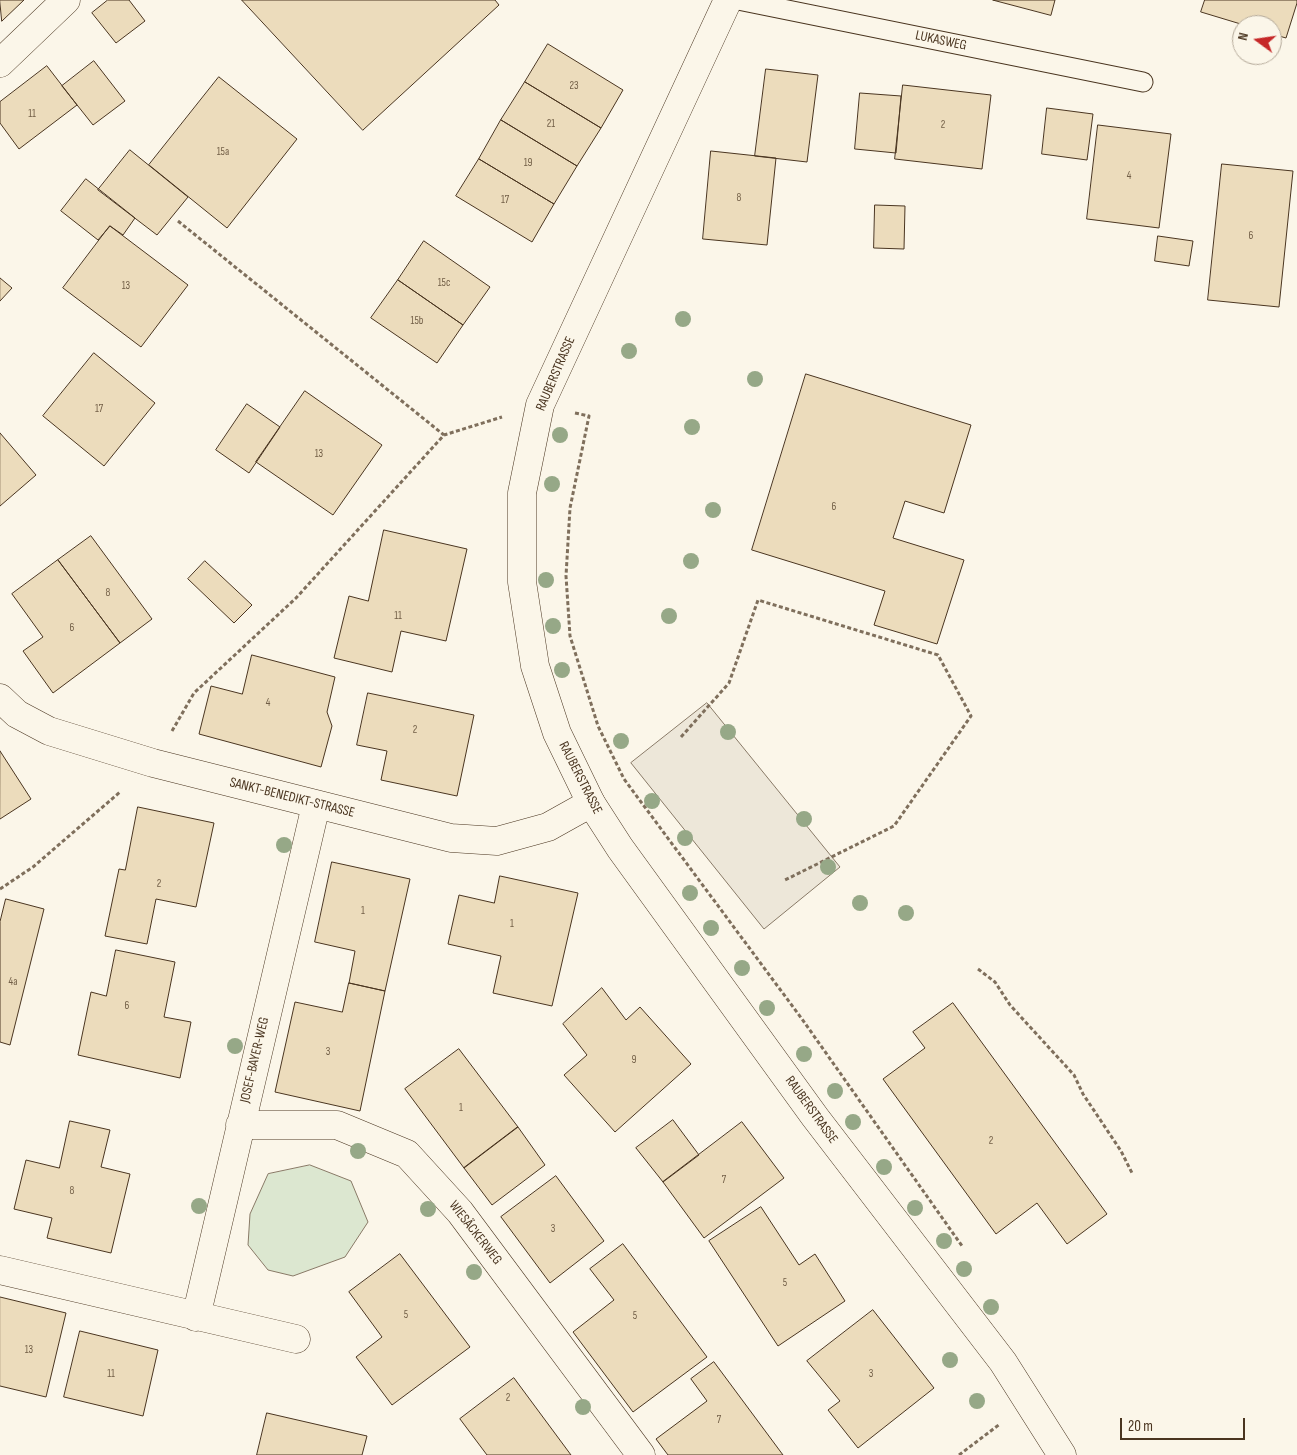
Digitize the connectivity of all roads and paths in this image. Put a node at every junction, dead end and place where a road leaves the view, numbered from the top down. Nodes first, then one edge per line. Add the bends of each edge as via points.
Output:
1 (66, 0) edge
2 (728, 0) edge
3 (738, 0) edge
4 (0, 63) edge
5 (1143, 82) dead end
6 (178, 221) dead end
7 (540, 405) junction
8 (444, 435) junction
9 (0, 698) edge
10 (682, 737) dead end
11 (153, 762) junction
12 (591, 803) junction
13 (316, 804) junction
14 (785, 880) dead end
15 (0, 889) edge
16 (978, 969) dead end
17 (852, 1092) dead end
18 (240, 1125) junction
19 (1132, 1173) dead end
20 (0, 1270) edge
21 (196, 1317) junction
22 (296, 1339) dead end
23 (1029, 1402) junction
24 (641, 1455) edge
25 (958, 1455) edge
26 (1062, 1455) edge

1 - 4 street
2 - 7 street, RAUBERSTRASSE
3 - 5 lane, LUKASWEG
6 - 8 path
7 - 8 path
7 - 12 street, RAUBERSTRASSE via 522,493 522,582 534,666 557,733
7 - 17 path via 589,416 570,508 566,576 570,636 598,726 624,779
8 - 11 path via 296,598 194,694
9 - 11 street, SANKT-BENEDIKT-STRASSE via 17,714 49,731
10 - 14 path via 729,683 758,600 938,656 970,716 894,826
11 - 13 street, SANKT-BENEDIKT-STRASSE
11 - 15 path via 33,867
12 - 13 street, SANKT-BENEDIKT-STRASSE via 548,827 497,841 451,838
12 - 23 street, RAUBERSTRASSE via 620,848 815,1117 1003,1362
13 - 18 street, JOSEF-BAYER-WEG
16 - 19 path via 995,982 1010,1005 1074,1075
18 - 21 street, JOSEF-BAYER-WEG
18 - 24 street, WIESÄCKERWEG via 337,1125 407,1154 460,1212
20 - 21 street
21 - 22 street
23 - 25 path
23 - 26 street, RAUBERSTRASSE

